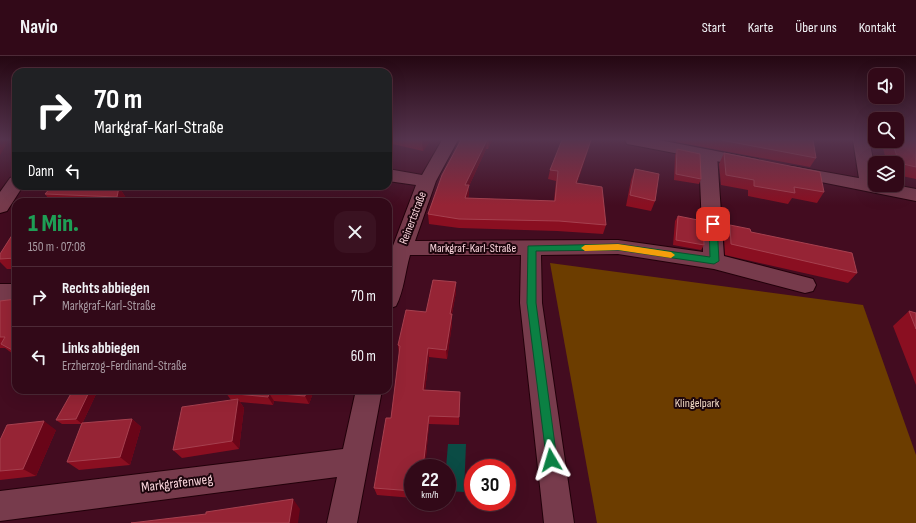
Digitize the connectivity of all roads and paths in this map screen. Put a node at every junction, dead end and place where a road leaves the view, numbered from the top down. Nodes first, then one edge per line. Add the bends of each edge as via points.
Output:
1 (438, 162) edge
2 (708, 162) edge
3 (745, 162) edge
4 (865, 162) edge
5 (392, 176) edge
6 (868, 179) edge
7 (427, 181) junction
8 (868, 185) edge
9 (12, 188) edge
10 (902, 192) edge
11 (916, 195) edge
12 (0, 207) edge
13 (402, 248) junction
14 (531, 248) junction
15 (714, 261) junction
16 (392, 270) edge
17 (805, 285) dead end
18 (12, 292) edge
19 (0, 293) edge
20 (368, 394) edge
21 (354, 461) junction
22 (0, 506) edge
23 (342, 523) edge
24 (559, 523) edge

1 - 7 street, Reinertstraße
2 - 15 street
3 - 8 street
4 - 6 street
5 - 7 street
7 - 13 street, Reinertstraße
9 - 12 street
10 - 11 street
13 - 14 street, Markgraf-Karl-Straße
13 - 16 street, Reinertstraße
14 - 15 street, Markgraf-Karl-Straße via 618,247
14 - 24 street via 531,303
15 - 17 street, Markgraf-Karl-Straße
18 - 19 street
20 - 21 street
21 - 22 street, Markgrafenweg
21 - 23 street

